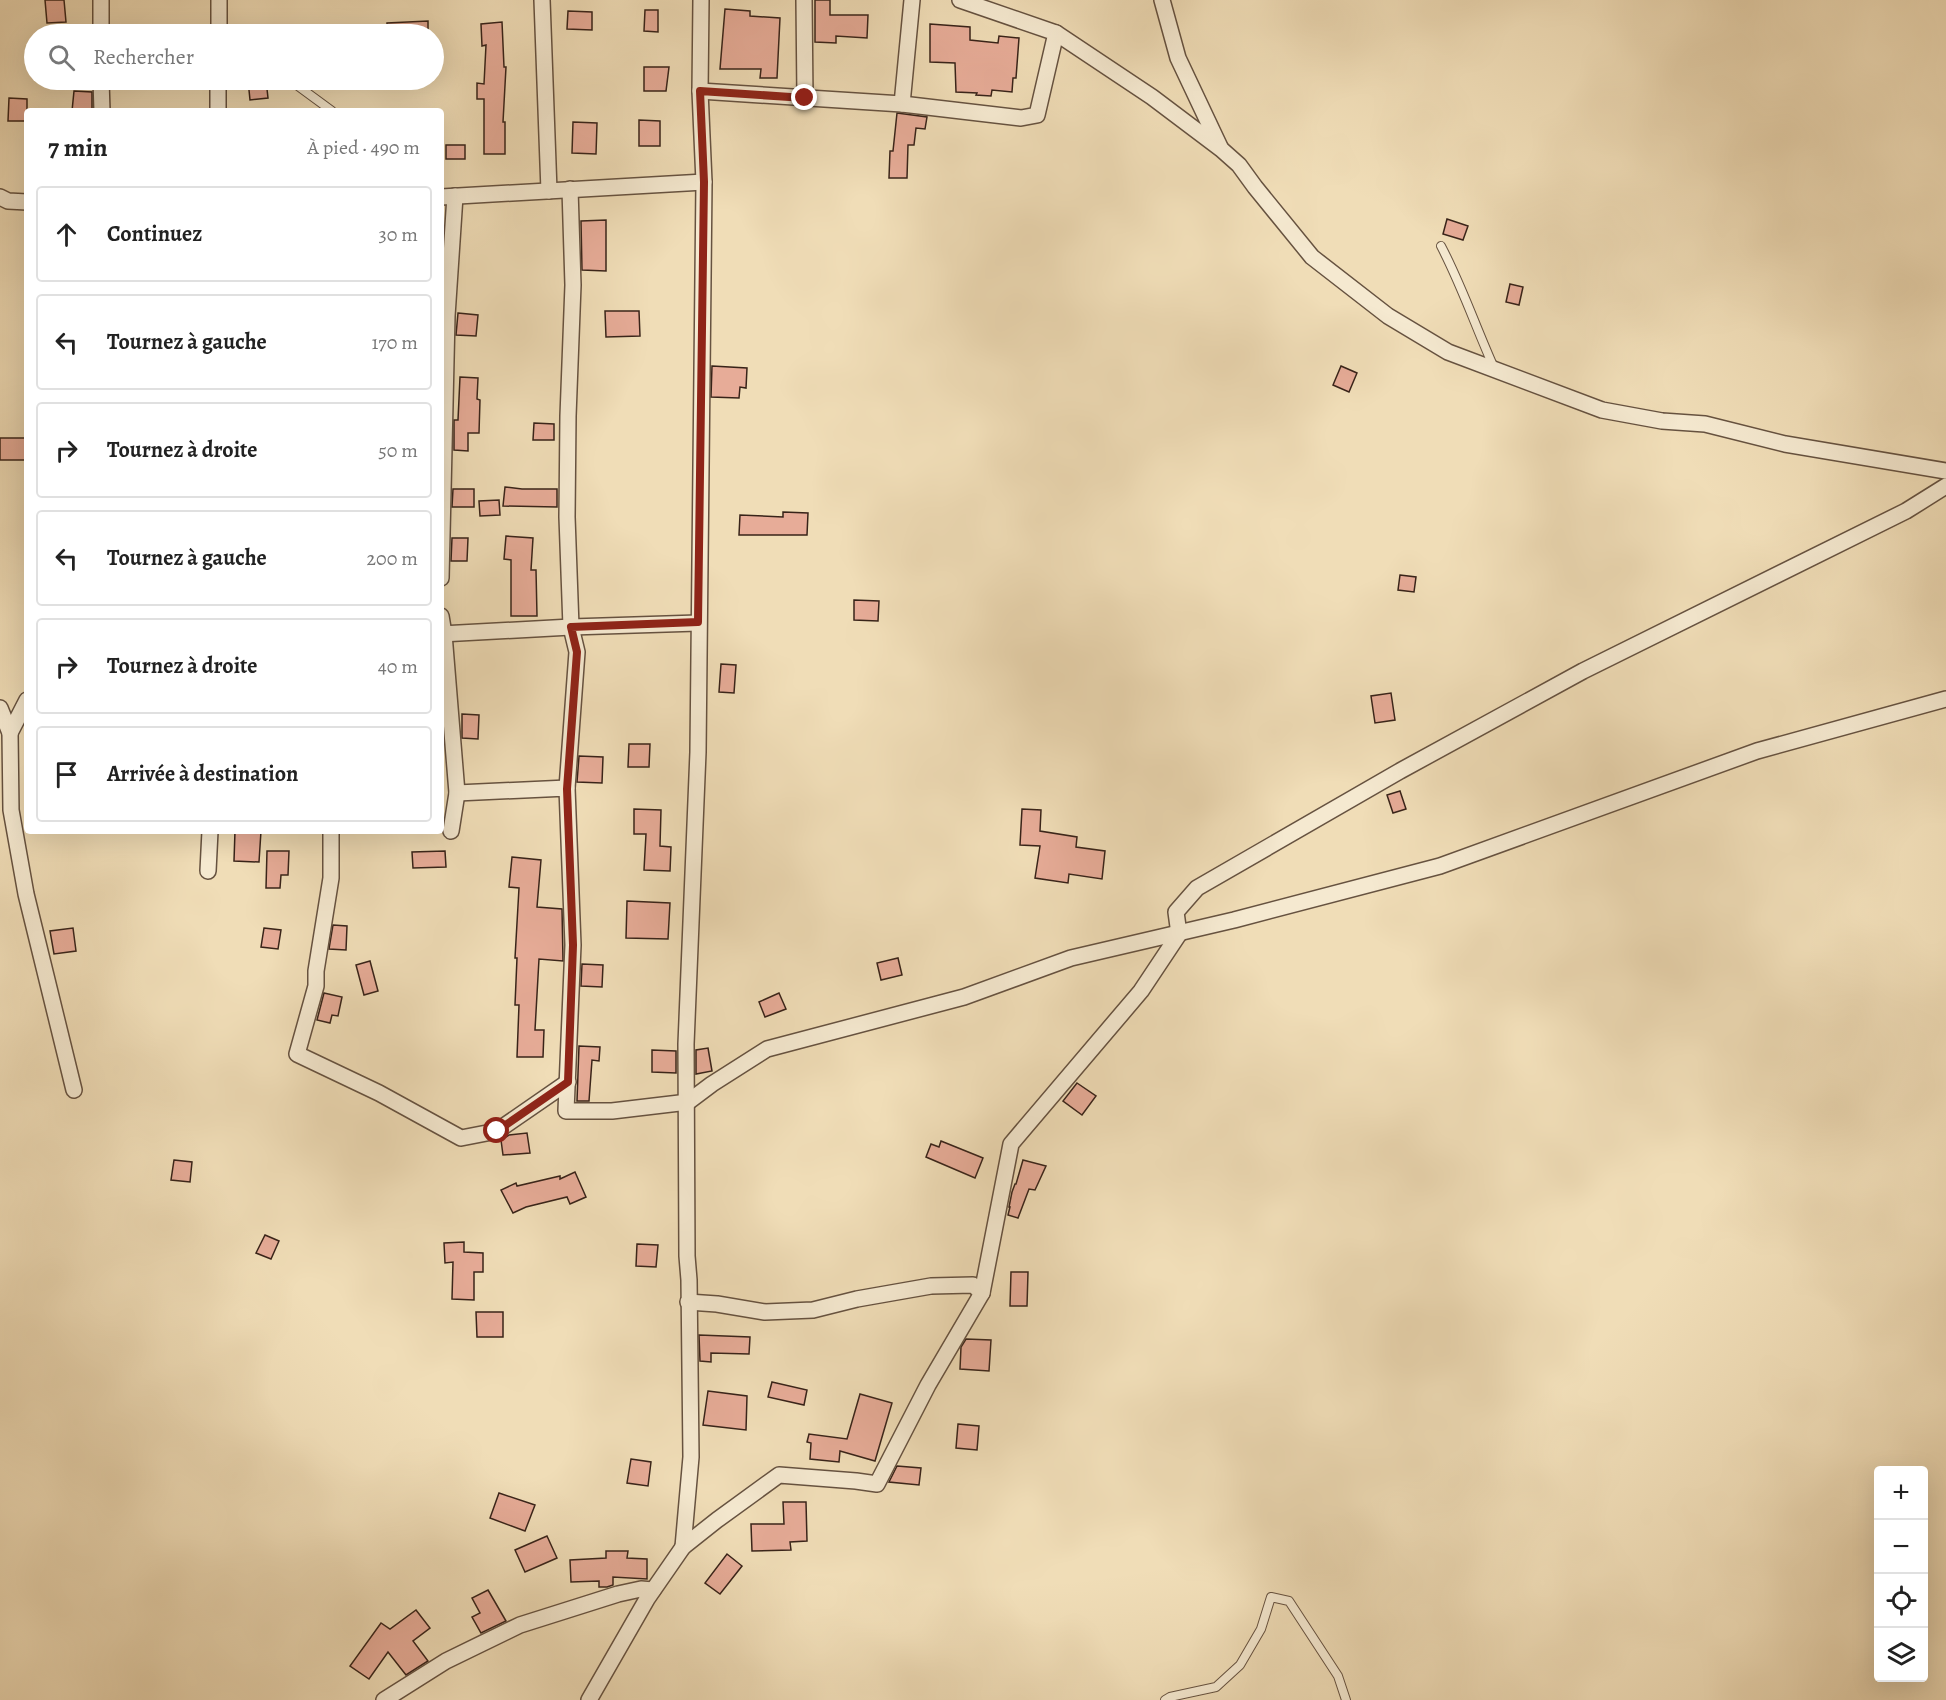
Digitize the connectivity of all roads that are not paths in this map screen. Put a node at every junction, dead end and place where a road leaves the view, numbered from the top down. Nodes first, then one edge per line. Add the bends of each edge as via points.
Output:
1 (101, 0) edge
2 (219, 0) edge
3 (542, 0) edge
4 (701, 0) edge
5 (804, 0) edge
6 (912, 0) edge
7 (960, 0) edge
8 (1162, 0) edge
9 (101, 24) edge
10 (219, 24) edge
11 (1056, 33) junction
12 (101, 90) edge
13 (218, 90) edge
14 (303, 90) edge
15 (700, 91) junction
16 (805, 98) junction
17 (902, 104) junction
18 (102, 108) edge
19 (218, 108) edge
20 (328, 108) edge
21 (1221, 149) junction
22 (704, 182) junction
23 (570, 189) junction
24 (549, 190) junction
25 (0, 197) edge
26 (448, 197) edge
27 (24, 202) edge
28 (1441, 246) dead end
29 (1496, 371) junction
30 (444, 447) edge
31 (1946, 471) edge
32 (1946, 486) edge
33 (698, 622) junction
34 (571, 627) junction
35 (444, 634) edge
36 (444, 645) edge
37 (1946, 699) edge
38 (24, 706) edge
39 (0, 708) edge
40 (10, 733) junction
41 (567, 789) junction
42 (457, 793) junction
43 (451, 831) dead end
44 (210, 834) edge
45 (331, 834) edge
46 (208, 871) dead end
47 (1179, 933) junction
48 (568, 1082) junction
49 (74, 1090) dead end
50 (688, 1102) junction
51 (982, 1293) junction
52 (688, 1302) junction
53 (684, 1547) junction
54 (653, 1590) junction
55 (384, 1700) edge
56 (589, 1700) edge
57 (1165, 1700) edge
58 (1346, 1700) edge

1 - 9 street
2 - 10 street
3 - 24 street
4 - 15 street
5 - 16 street
6 - 17 street
7 - 11 street
8 - 21 street via 1178,58
11 - 17 street via 1037,116 1021,118
11 - 21 street
12 - 18 street
13 - 19 street
14 - 20 lane
15 - 16 street
15 - 22 street
16 - 17 street
21 - 29 street via 1239,165 1312,256 1388,316 1448,352
22 - 23 street
22 - 33 street
23 - 24 street
23 - 34 street via 573,285 567,517
24 - 26 street
25 - 27 street
26 - 30 street
28 - 29 lane
29 - 31 street via 1602,410 1705,424 1785,444
32 - 47 street via 1906,511 1583,671 1197,888 1176,912
33 - 34 street
33 - 50 street via 698,752 686,1044
34 - 35 street
34 - 41 street via 577,652
36 - 42 street
37 - 47 street via 1757,752 1440,866
38 - 40 street
39 - 40 street
40 - 49 street via 11,810 26,894
41 - 42 street
41 - 48 street via 573,945
42 - 43 street
44 - 46 street
45 - 48 street via 331,878 315,971 316,986 297,1054 461,1138 497,1131
47 - 50 street via 1071,958 964,996 767,1049
47 - 51 street via 1141,991 1011,1144
48 - 50 street via 566,1111 612,1111
50 - 52 street
51 - 52 street via 973,1285 931,1286 813,1310 765,1312
51 - 53 street via 928,1385 877,1484 779,1475
52 - 53 street via 691,1457
53 - 54 street
54 - 55 street via 618,1594 520,1625 446,1661
54 - 56 street
57 - 58 lane via 1216,1688 1240,1665 1261,1629 1271,1597 1289,1601 1338,1676

